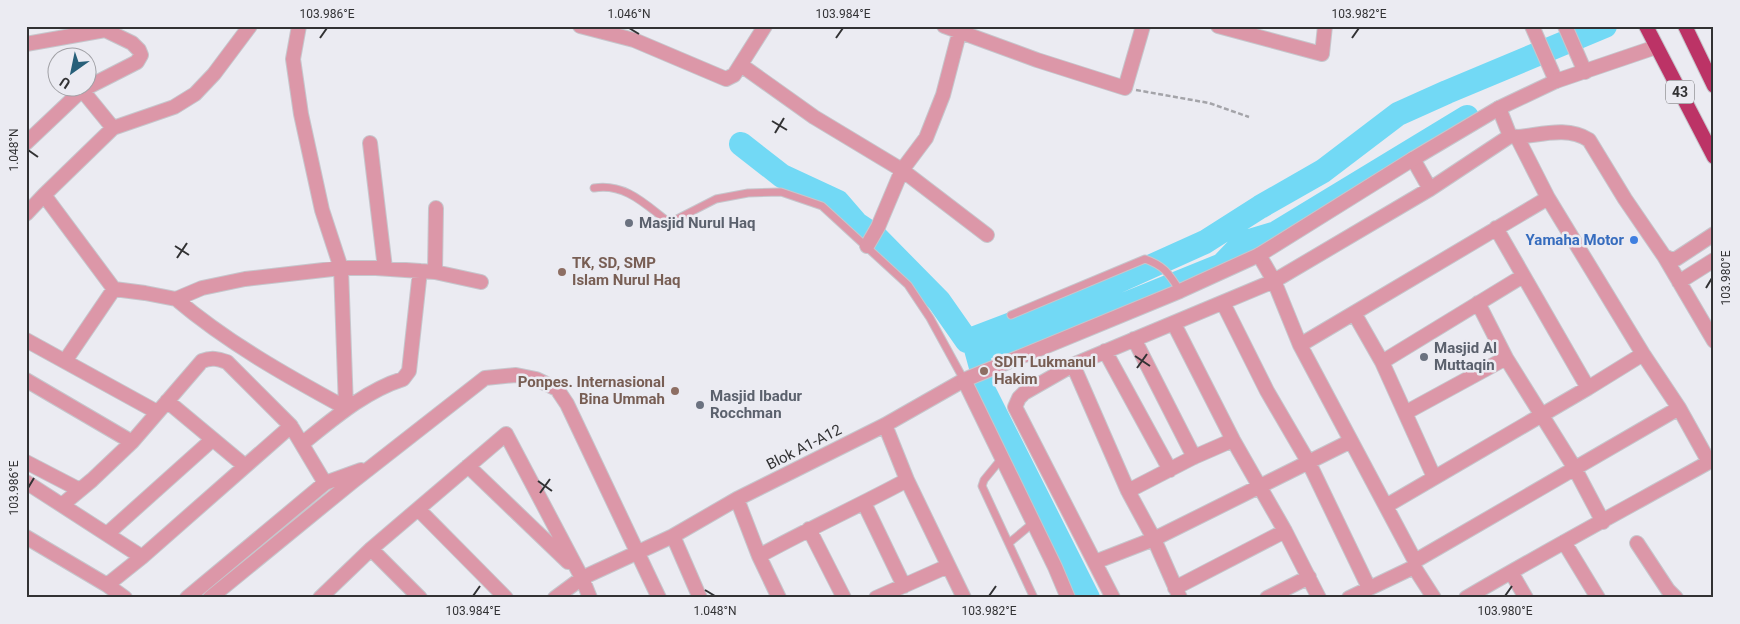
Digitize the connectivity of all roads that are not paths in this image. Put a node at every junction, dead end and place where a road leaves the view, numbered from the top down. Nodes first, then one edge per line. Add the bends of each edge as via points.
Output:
1 (299, 26) edge
2 (580, 26) edge
3 (765, 26) edge
4 (944, 26) edge
5 (1143, 26) edge
6 (1218, 26) edge
7 (1325, 26) edge
8 (1532, 26) edge
9 (1646, 26) edge
10 (1685, 26) edge
11 (246, 27) edge
12 (105, 28) edge
13 (961, 29) edge
14 (1568, 32) edge
15 (26, 44) edge
16 (1656, 47) junction
17 (741, 65) junction
18 (1584, 69) junction
19 (1554, 76) junction
20 (98, 82) edge
21 (1714, 86) edge
22 (75, 98) edge
23 (93, 98) edge
24 (1499, 108) junction
25 (113, 128) junction
26 (1514, 137) junction
27 (26, 143) edge
28 (370, 143) dead end
29 (1714, 157) edge
30 (1415, 163) junction
31 (902, 170) junction
32 (1429, 186) junction
33 (594, 188) dead end
34 (44, 195) junction
35 (1548, 198) junction
36 (436, 208) dead end
37 (26, 214) edge
38 (1496, 228) junction
39 (1714, 234) edge
40 (987, 235) dead end
41 (869, 243) junction
42 (1664, 256) junction
43 (1262, 260) junction
44 (1714, 260) edge
45 (340, 268) junction
46 (385, 268) junction
47 (420, 270) junction
48 (434, 272) junction
49 (1523, 276) junction
50 (1273, 280) junction
51 (481, 282) dead end
52 (1679, 282) junction
53 (114, 289) junction
54 (1180, 291) junction
55 (176, 299) junction
56 (1224, 303) junction
57 (1478, 303) junction
58 (1354, 313) junction
59 (1011, 315) dead end
60 (1174, 324) junction
61 (1134, 339) junction
62 (26, 340) edge
63 (1714, 341) edge
64 (1300, 345) junction
65 (1106, 351) junction
66 (1643, 354) junction
67 (1506, 358) junction
68 (65, 361) junction
69 (1382, 362) junction
70 (1073, 365) junction
71 (26, 380) edge
72 (964, 380) junction
73 (1588, 388) junction
74 (167, 401) junction
75 (346, 408) junction
76 (1679, 408) junction
77 (157, 412) junction
78 (1405, 413) junction
79 (1542, 415) junction
80 (885, 425) junction
81 (291, 426) junction
82 (213, 439) junction
83 (1234, 440) junction
84 (1352, 441) junction
85 (132, 442) junction
86 (303, 443) junction
87 (1194, 457) junction
88 (1002, 458) junction
89 (26, 462) edge
90 (1309, 463) junction
91 (245, 466) junction
92 (468, 466) junction
93 (371, 467) junction
94 (1574, 467) junction
95 (1170, 470) junction
96 (1434, 477) junction
97 (907, 480) junction
98 (325, 483) junction
99 (27, 485) edge
100 (1260, 487) junction
101 (80, 490) junction
102 (1128, 491) junction
103 (737, 499) junction
104 (864, 503) junction
105 (62, 505) junction
106 (1386, 506) junction
107 (418, 509) junction
108 (1602, 522) junction
109 (1034, 524) junction
110 (809, 529) junction
111 (1285, 531) junction
112 (107, 534) junction
113 (673, 536) junction
114 (26, 537) edge
115 (1154, 539) junction
116 (1564, 542) junction
117 (1009, 543) junction
118 (1637, 543) dead end
119 (371, 549) junction
120 (638, 553) junction
121 (759, 556) junction
122 (142, 557) junction
123 (1095, 562) junction
124 (1414, 564) junction
125 (948, 566) junction
126 (1511, 572) junction
127 (579, 575) junction
128 (1309, 578) junction
129 (107, 585) junction
130 (904, 586) junction
131 (1369, 588) junction
132 (1178, 593) edge
133 (324, 596) edge
134 (125, 598) edge
135 (187, 598) edge
136 (210, 598) edge
137 (420, 598) edge
138 (506, 598) edge
139 (555, 598) edge
140 (590, 598) edge
141 (659, 598) edge
142 (700, 598) edge
143 (779, 598) edge
144 (844, 598) edge
145 (876, 598) edge
146 (964, 598) edge
147 (1034, 598) edge
148 (1068, 598) edge
149 (1113, 598) edge
150 (1267, 598) edge
151 (1319, 598) edge
152 (1349, 598) edge
153 (1434, 598) edge
154 (1466, 598) edge
155 (1526, 598) edge
156 (1598, 598) edge
157 (1676, 598) edge

1 - 45 street via 293,59 301,114 322,210
2 - 17 street via 634,40 726,79 734,75
3 - 17 street
4 - 13 street
5 - 13 street via 1125,88 1037,60
6 - 7 street via 1322,54
8 - 19 street
9 - 16 highway, 43
10 - 21 highway, 43
11 - 25 street via 214,74 195,94 174,107
12 - 15 street
12 - 20 street via 132,43 141,55 137,62
13 - 31 street via 944,95 926,138
14 - 18 street
16 - 18 street, Blok A1-A12
16 - 29 highway, 43
17 - 31 street via 814,117
18 - 19 street, Blok A1-A12
19 - 24 street, Blok A1-A12
22 - 27 street
23 - 25 street
24 - 26 street
24 - 30 street, Blok A1-A12
25 - 34 street
26 - 32 street
26 - 35 street
26 - 42 street via 1568,131 1589,140
28 - 46 street
30 - 32 street
30 - 43 street, Blok A1-A12
31 - 40 street
31 - 41 street
32 - 50 street
33 - 41 lane via 617,188 633,194 671,222 716,199 748,193 781,192 822,206
34 - 37 street
34 - 53 street
35 - 38 street
35 - 66 street
36 - 48 street
38 - 49 street
38 - 58 street
39 - 42 street via 1676,259
41 - 72 lane via 908,285
42 - 52 street
43 - 50 street
43 - 54 street, Blok A1-A12
44 - 52 street
45 - 46 street
45 - 55 street via 245,279 202,288
45 - 75 street
46 - 47 street
47 - 48 street
47 - 75 street via 409,371 404,379
48 - 51 street
49 - 57 street
49 - 73 street
50 - 56 street
50 - 64 street
52 - 63 street
53 - 55 street
53 - 68 street
54 - 59 lane via 1166,270 1145,259
54 - 72 street, Blok A1-A12
55 - 75 street via 201,320 283,373
56 - 60 street
56 - 90 street via 1267,391
57 - 67 street
57 - 69 street
58 - 64 street
58 - 69 street
60 - 61 street
60 - 83 street
61 - 65 street
61 - 87 street
62 - 68 street
64 - 84 street
65 - 70 street
65 - 95 street
66 - 73 street
66 - 76 street
67 - 78 street
67 - 79 street
68 - 77 street
69 - 78 street
70 - 102 street
70 - 123 street via 1024,393 1015,407
71 - 85 street
72 - 80 street, Blok A1-A12
72 - 88 street
73 - 79 street
74 - 77 street
74 - 81 street via 202,361 219,359 227,362
74 - 82 street
75 - 86 street
76 - 94 street
76 - 108 street via 1708,462
77 - 85 street
78 - 96 street
79 - 94 street
79 - 96 street
80 - 97 street
80 - 103 street, Blok A1-A12
81 - 86 street
81 - 91 street
82 - 91 street
82 - 112 street
83 - 87 street
83 - 100 street
84 - 90 street
84 - 106 street
85 - 101 street
86 - 98 street
87 - 95 street
88 - 109 street
88 - 117 lane via 982,486
89 - 101 street
90 - 100 street
90 - 131 street
91 - 122 street
92 - 107 street
92 - 127 street
92 - 127 street via 506,434
93 - 98 street
93 - 120 street via 485,378 516,375 536,379 557,390 567,404
93 - 136 street
94 - 108 street
94 - 124 street
95 - 102 street
96 - 106 street
97 - 104 street
97 - 125 street
98 - 135 street
99 - 105 street
100 - 111 street
100 - 115 street
101 - 105 street
102 - 115 street
103 - 113 street, Blok A1-A12
103 - 121 street
104 - 110 street
104 - 130 street
105 - 112 street
106 - 124 street
107 - 119 street
107 - 138 street
108 - 116 street
109 - 117 lane
109 - 148 street
110 - 121 street
110 - 144 street
111 - 128 street
111 - 132 street
112 - 122 street
113 - 120 street, Blok A1-A12
113 - 142 street
114 - 129 street
115 - 123 street
115 - 132 street
116 - 126 street
116 - 156 street
117 - 147 lane
118 - 157 street
119 - 133 street
119 - 137 street
120 - 127 street, Blok A1-A12
120 - 141 street
121 - 143 street
122 - 129 street
123 - 149 street
124 - 131 street
124 - 153 street
125 - 130 street
125 - 146 street
126 - 154 street
126 - 155 street
127 - 139 street, Blok A1-A12
127 - 140 street
128 - 150 street
128 - 151 street
129 - 134 street
130 - 145 street
131 - 152 street

